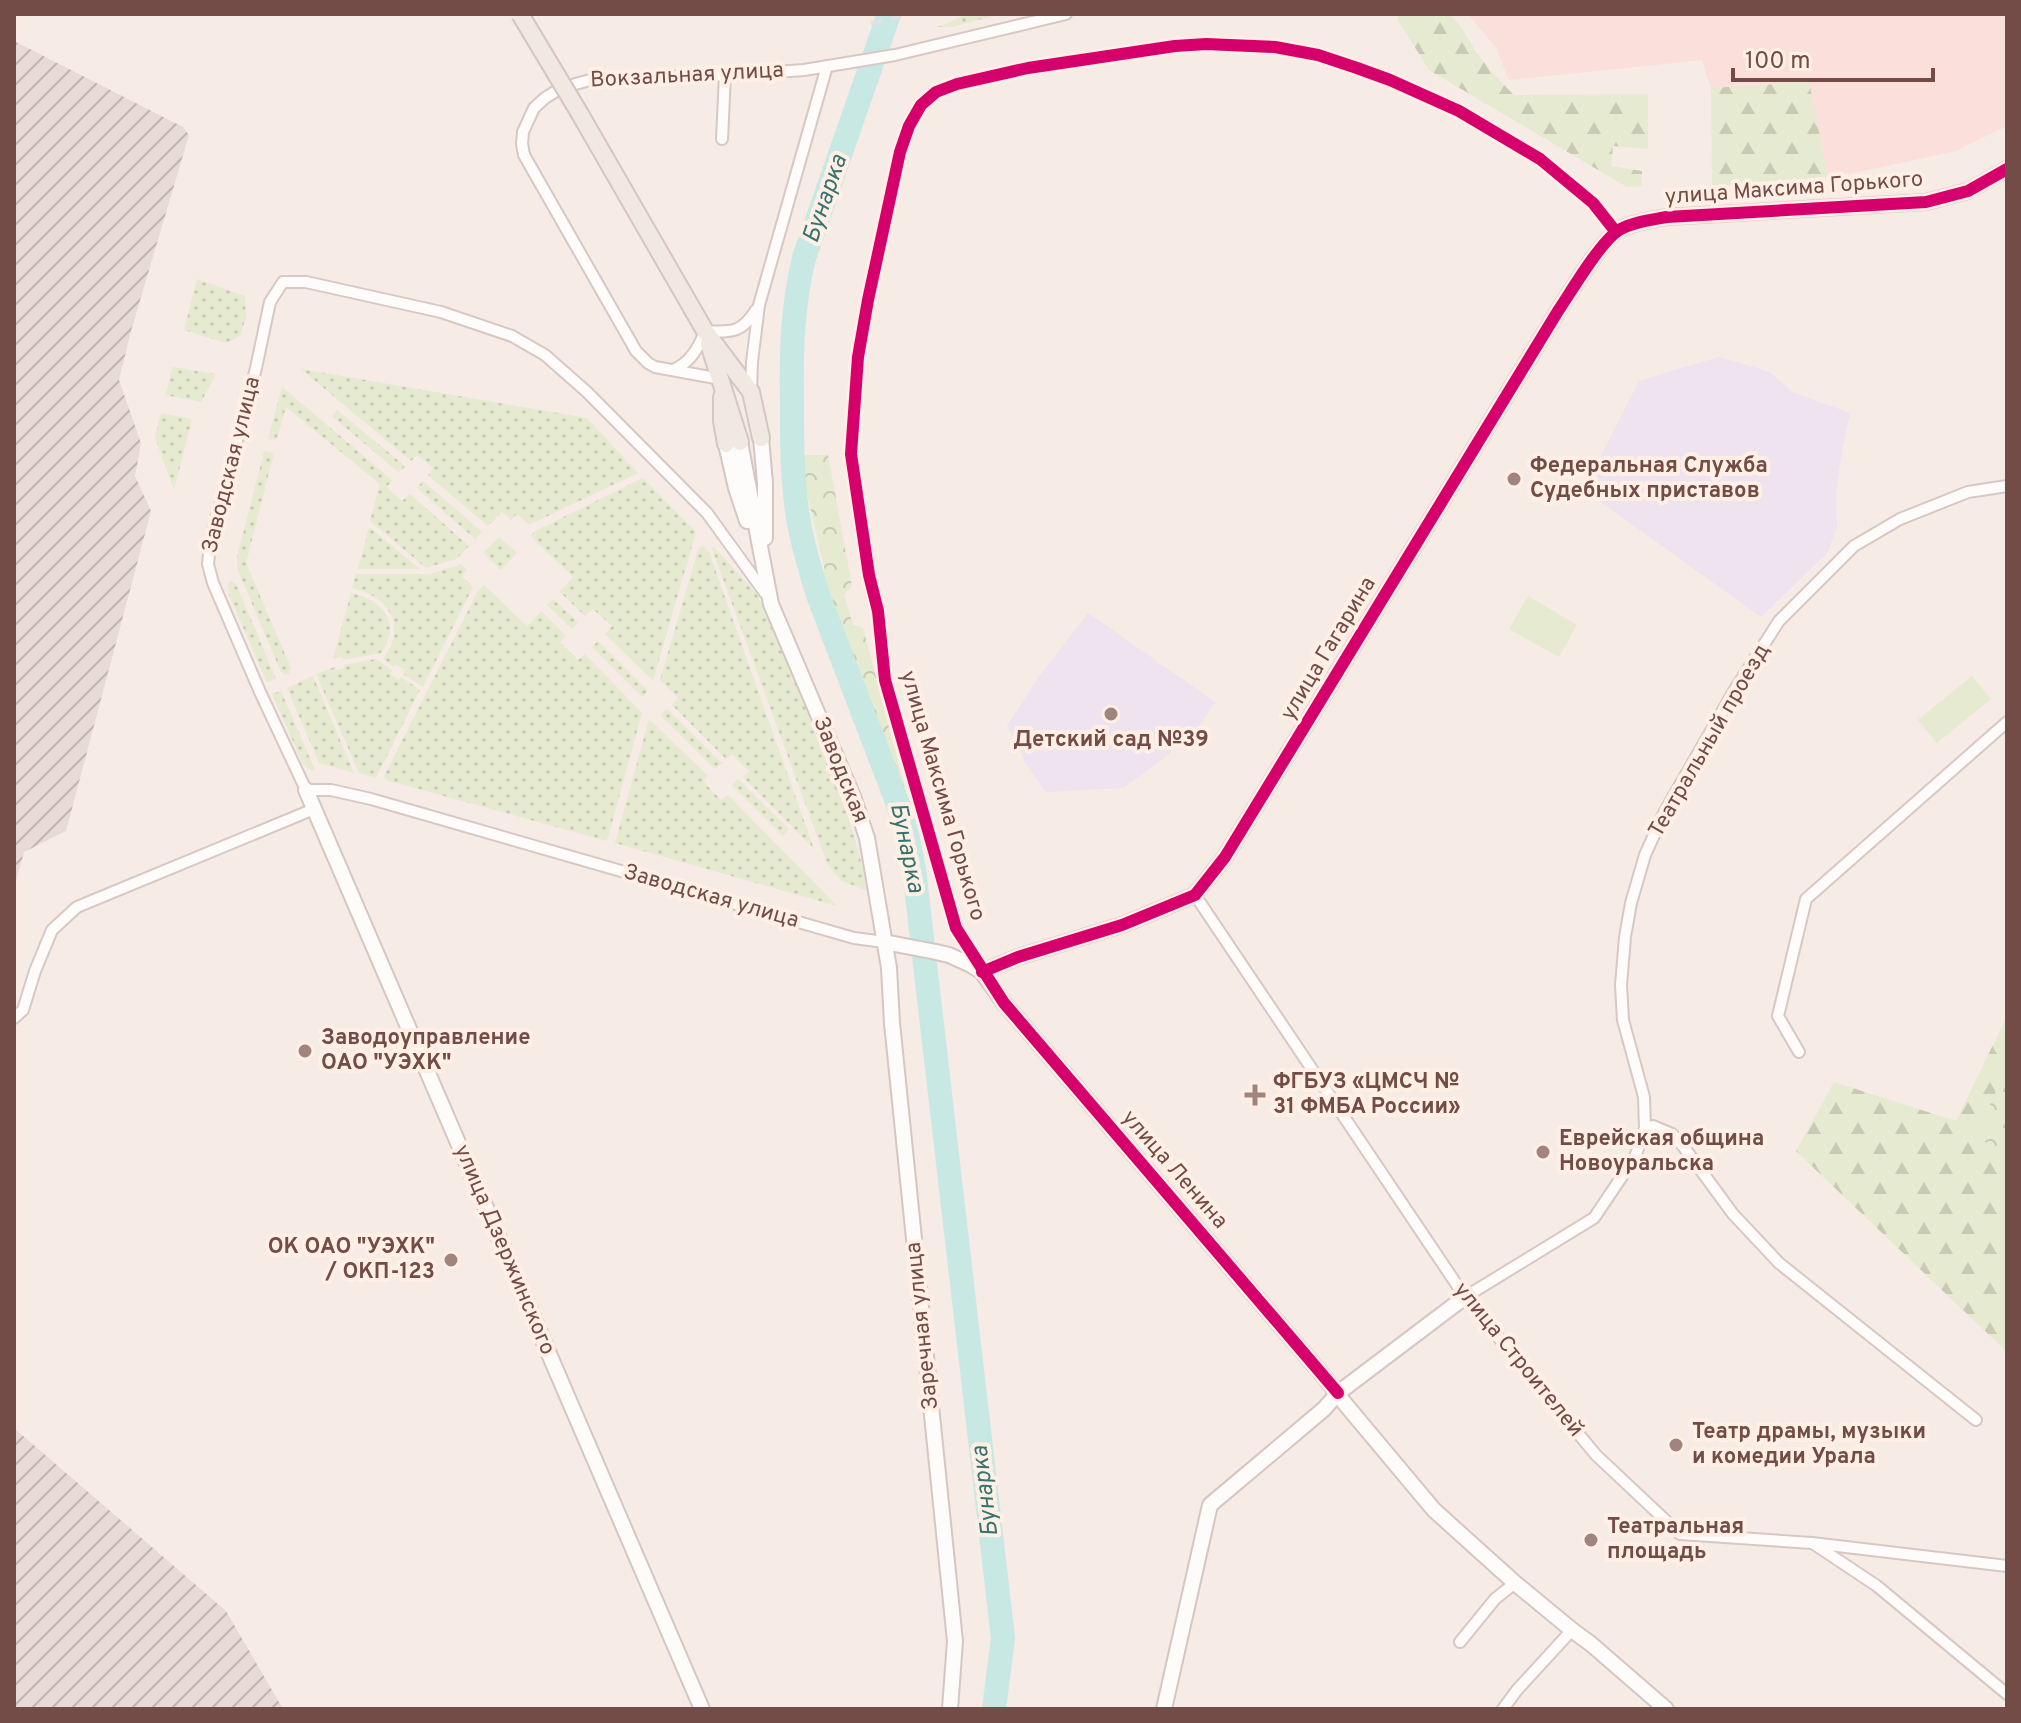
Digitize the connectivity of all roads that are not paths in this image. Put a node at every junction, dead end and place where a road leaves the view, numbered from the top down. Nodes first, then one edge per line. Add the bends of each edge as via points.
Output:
1 (520, 14) edge
2 (1066, 14) edge
3 (827, 66) junction
4 (725, 75) junction
5 (722, 139) dead end
6 (2003, 172) edge
7 (1616, 232) junction
8 (759, 305) junction
9 (705, 331) junction
10 (673, 370) junction
11 (721, 379) junction
12 (751, 392) junction
13 (744, 441) junction
14 (2007, 486) edge
15 (771, 604) junction
16 (2007, 722) edge
17 (306, 790) junction
18 (314, 809) junction
19 (1195, 895) junction
20 (884, 942) junction
21 (982, 972) junction
22 (14, 1018) edge
23 (1799, 1052) dead end
24 (1645, 1128) junction
25 (1465, 1297) junction
26 (1338, 1393) junction
27 (1976, 1420) dead end
28 (1812, 1543) junction
29 (2007, 1566) edge
30 (1515, 1583) junction
31 (1572, 1630) junction
32 (1460, 1642) dead end
33 (2007, 1694) edge
34 (702, 1709) edge
35 (950, 1709) edge
36 (1164, 1709) edge
37 (1503, 1709) edge
38 (1666, 1709) edge

1 - 9 main road, bridge
2 - 3 street, Вокзальная улица
3 - 4 street, Вокзальная улица
3 - 8 street
4 - 5 street
4 - 10 street, Вокзальная улица via 594,79 561,88 534,108 523,132 524,155 636,351 655,367
6 - 7 main road, улица Максима Горького via 1968,191 1926,202 1667,217
7 - 19 main road, улица Гагарина via 1558,311 1225,857
7 - 21 street, улица Максима Горького via 1585,196 1540,159 1459,111 1357,68 1275,47 1175,46 1042,66 957,84 921,105 900,152 868,300 851,454 885,680 956,928
8 - 9 street via 740,329
8 - 12 street
9 - 10 street via 687,362
9 - 11 main road
9 - 12 main road
10 - 11 street, Вокзальная улица
11 - 13 main road
12 - 13 main road
13 - 15 main road, Заводская
14 - 24 street, Театральный проезд via 1968,492 1900,519 1854,546 1779,621 1680,784 1645,855 1625,937 1623,1020 1644,1097
15 - 17 street, Заводская улица via 707,513 545,355 512,336 441,312 306,282 283,282 270,302 208,564
15 - 20 main road, Заводская via 854,799 867,838
16 - 23 street via 1806,899 1778,1016
17 - 18 main road, улица Дзержинского
17 - 20 street, Заводская улица via 371,799 854,938
18 - 22 street via 77,907 52,930 23,1010
18 - 34 main road, улица Дзержинского
19 - 21 main road, улица Гагарина
19 - 25 street, улица Строителей
20 - 21 main road via 949,955
20 - 35 main road, Заречная улица via 955,1641
21 - 26 main road, улица Ленина
24 - 25 street, Театральный проезд via 1635,1157 1594,1218
24 - 27 street via 1672,1134 1733,1214 1779,1263
25 - 26 main road
25 - 28 street, улица Строителей via 1596,1455 1680,1534
26 - 30 main road, улица Ленина via 1434,1510
26 - 36 main road via 1210,1505
28 - 29 street, улица Строителей
28 - 33 street via 1877,1586
30 - 31 main road, улица Ленина
30 - 32 street
31 - 37 street
31 - 38 main road, улица Ленина

